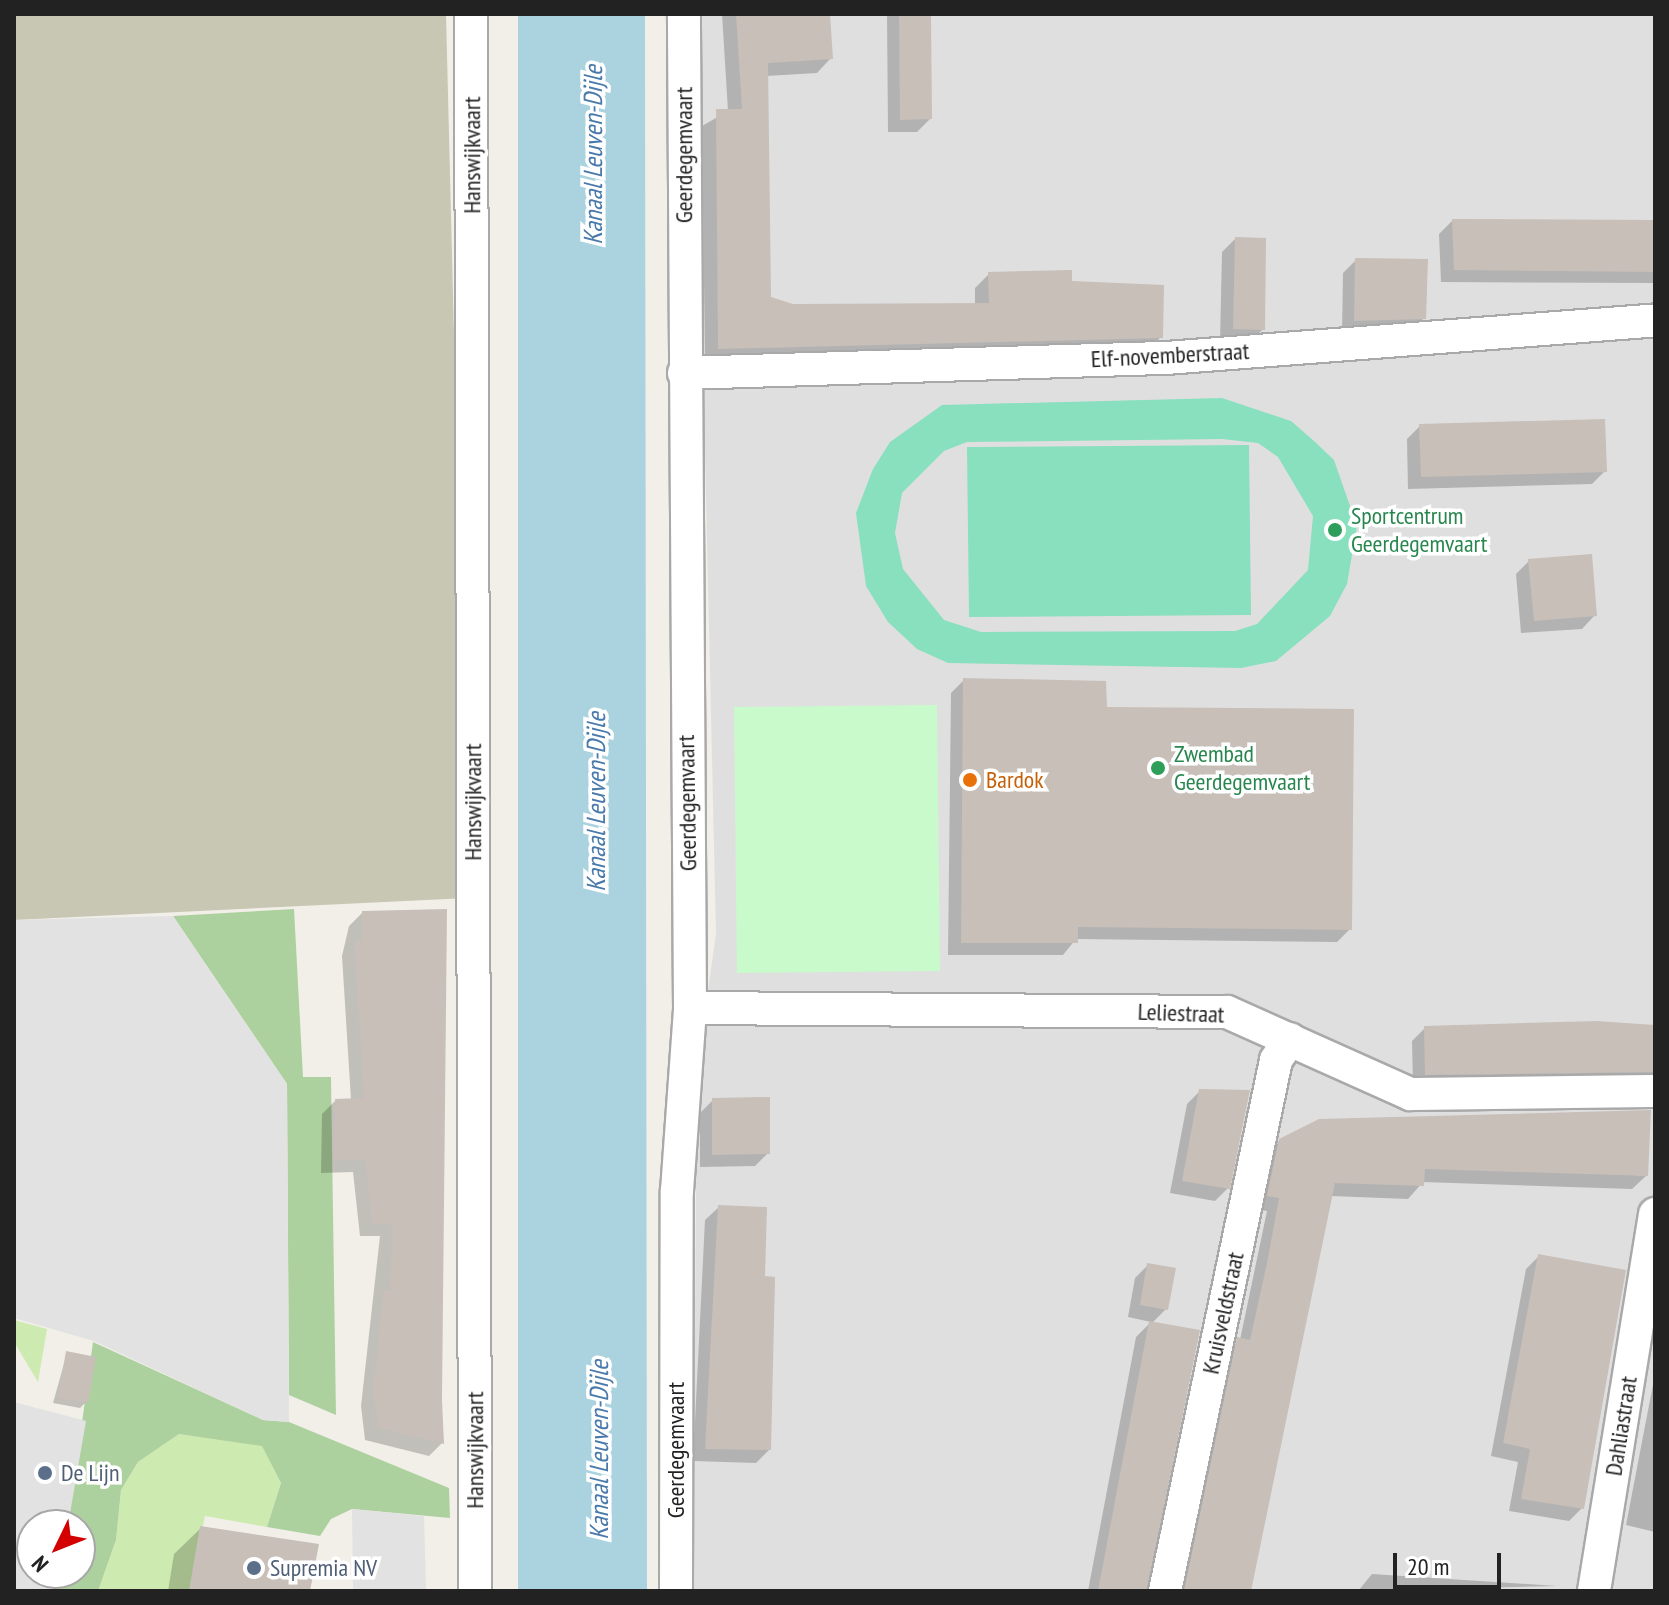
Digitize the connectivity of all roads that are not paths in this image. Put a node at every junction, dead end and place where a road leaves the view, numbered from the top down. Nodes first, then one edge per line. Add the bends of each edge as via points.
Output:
1 (471, 14) edge
2 (684, 14) edge
3 (1655, 320) edge
4 (684, 373) junction
5 (690, 1008) junction
6 (1290, 1039) junction
7 (1655, 1091) edge
8 (1655, 1214) edge
9 (475, 1591) edge
10 (676, 1591) edge
11 (1165, 1591) edge
12 (1594, 1591) edge

1 - 9 street, Hanswijkvaart
2 - 4 street, Geerdegemvaart
3 - 4 street, Elf-novemberstraat via 1166,358
4 - 5 street, Geerdegemvaart
5 - 6 street, Leliestraat via 1227,1012
5 - 10 street, Geerdegemvaart via 677,1191
6 - 7 street, Leliestraat via 1410,1094
6 - 11 street, Kruisveldstraat via 1276,1060
8 - 12 street, Dahliastraat

